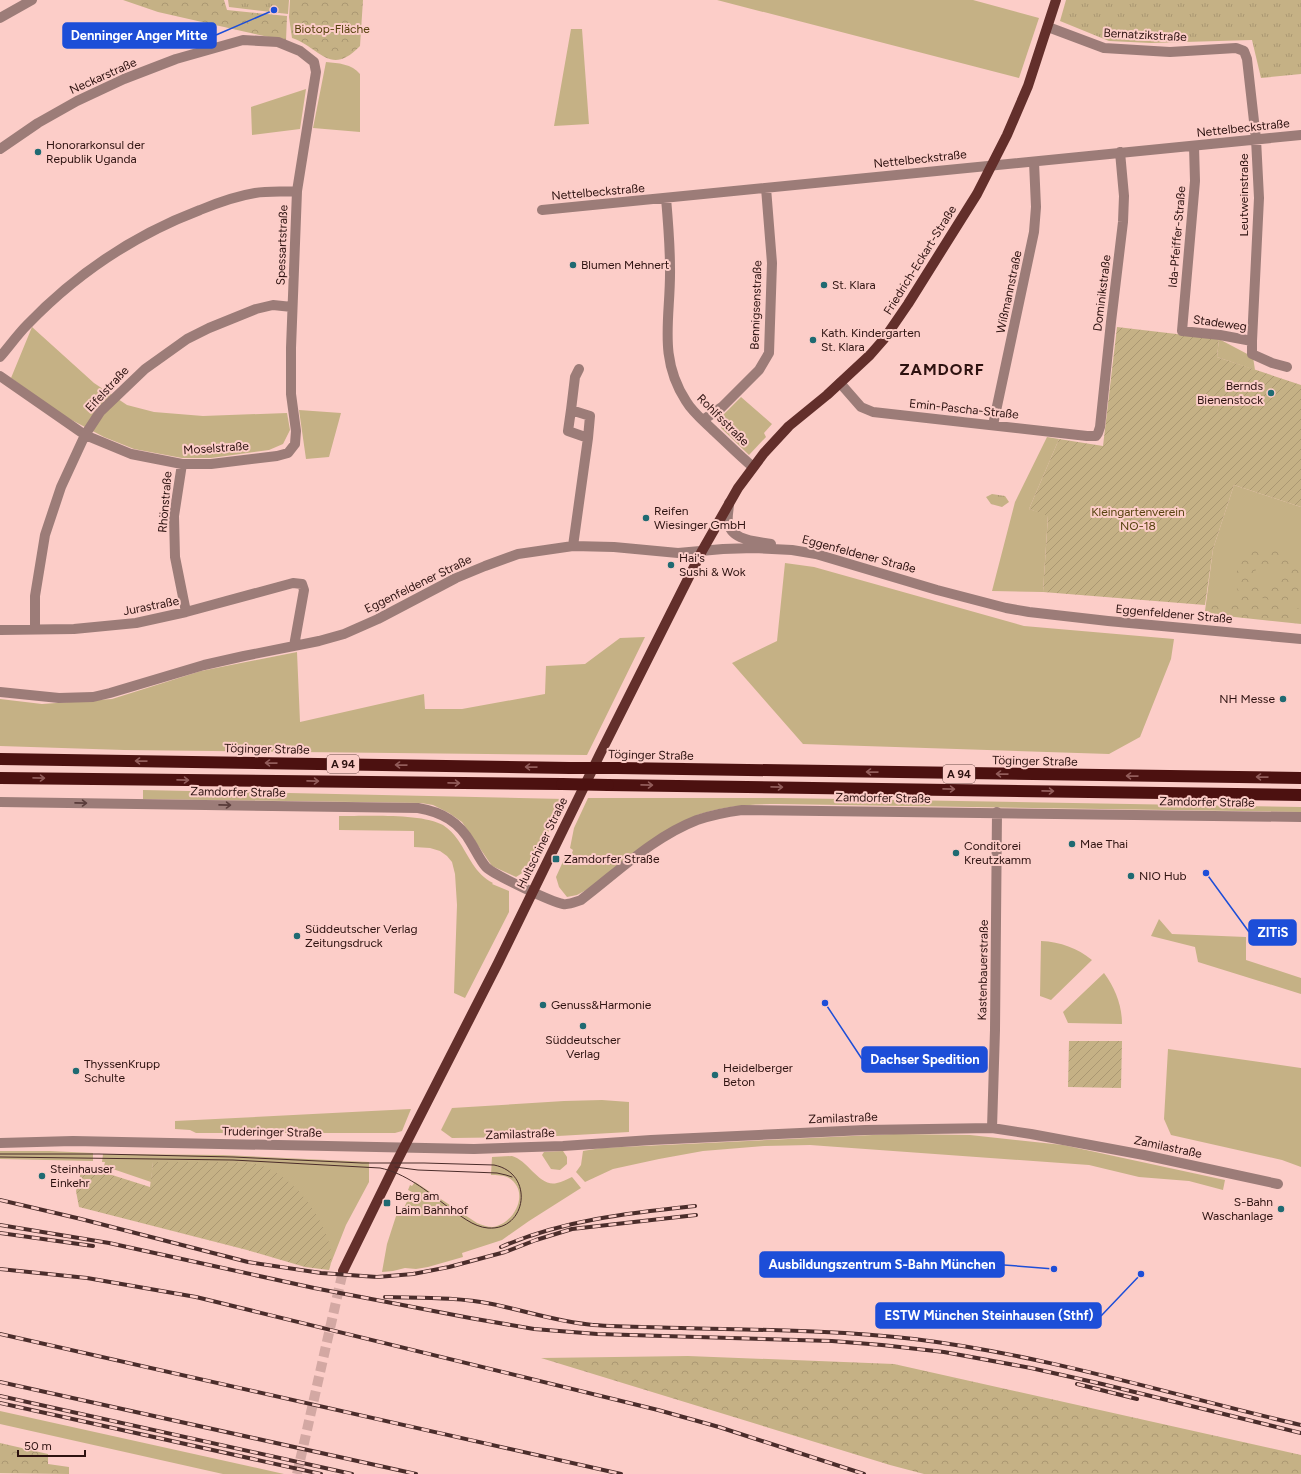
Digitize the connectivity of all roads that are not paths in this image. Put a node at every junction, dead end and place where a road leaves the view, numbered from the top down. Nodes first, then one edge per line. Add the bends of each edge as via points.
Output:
1 (32, 0) edge
2 (1056, 0) edge
3 (0, 18) edge
4 (1048, 27) junction
5 (1244, 51) joint
6 (314, 62) joint
7 (1301, 135) edge
8 (1256, 139) junction
9 (2, 143) edge
10 (1194, 146) junction
11 (1120, 152) junction
12 (1034, 162) junction
13 (993, 165) junction
14 (766, 188) junction
15 (297, 191) junction
16 (666, 198) junction
17 (542, 210) dead end
18 (292, 307) junction
19 (1182, 331) joint
20 (1252, 341) junction
21 (0, 358) edge
22 (1287, 367) dead end
23 (579, 369) dead end
24 (0, 376) edge
25 (840, 383) junction
26 (571, 410) junction
27 (703, 420) junction
28 (994, 425) junction
29 (296, 430) joint
30 (85, 435) junction
31 (1096, 436) joint
32 (588, 438) junction
33 (182, 464) junction
34 (753, 467) junction
35 (729, 503) junction
36 (573, 546) junction
37 (792, 550) junction
38 (702, 551) junction
39 (186, 612) junction
40 (0, 630) edge
41 (35, 630) junction
42 (1301, 639) edge
43 (294, 646) junction
44 (0, 692) edge
45 (0, 758) edge
46 (0, 778) edge
47 (1301, 778) edge
48 (1301, 794) edge
49 (0, 802) edge
50 (997, 812) junction
51 (1301, 817) edge
52 (533, 891) junction
53 (992, 1128) junction
54 (0, 1143) edge
55 (404, 1147) junction
56 (1278, 1184) dead end
57 (343, 1271) tunnel mouth

1 - 3 street
2 - 4 main road, Friedrich-Eckart-Straße
4 - 5 street, Bernatzikstraße via 1104,48 1170,52 1236,48
4 - 13 main road, Friedrich-Eckart-Straße via 1025,94
5 - 8 street, Leutweinstraße
6 - 9 street, Neckarstraße via 300,51 278,42 243,40 176,59 124,79 77,101
6 - 15 street, Spessartstraße via 316,72
7 - 8 street, Nettelbeckstraße
8 - 10 street, Nettelbeckstraße
8 - 20 street, Leutweinstraße via 1259,198
10 - 11 street, Nettelbeckstraße
10 - 19 street, Ida-Pfeiffer-Straße via 1195,180
11 - 12 street, Nettelbeckstraße
11 - 31 street, Dominikstraße via 1124,196 1123,222 1100,427
12 - 13 street, Nettelbeckstraße
12 - 28 street, Wißmannstraße via 1034,232
13 - 14 street, Nettelbeckstraße
13 - 25 main road, Friedrich-Eckart-Straße via 884,339
14 - 16 street, Nettelbeckstraße
14 - 27 street, Bennigsenstraße via 772,263 769,353 758,370 722,407
15 - 18 street, Spessartstraße
15 - 21 street via 254,193 215,204 170,221 130,243 72,283 26,326
16 - 17 street, Nettelbeckstraße
16 - 27 street, Rohlfsstraße via 670,268 666,337 668,356 676,384 686,402
18 - 29 street, Spessartstraße via 291,394
18 - 30 street, Eifelstraße via 273,306 256,309 187,339 145,369 100,412
19 - 20 street, Stadeweg
20 - 22 street, Stadeweg via 1252,354
23 - 26 street via 574,377
24 - 30 street, Moselstraße
25 - 28 street, Emin-Pascha-Straße via 861,407 873,412
25 - 34 main road, Friedrich-Eckart-Straße via 789,426
26 - 32 street via 590,416
26 - 32 street via 568,431
27 - 34 street, Rohlfsstraße
28 - 31 street, Emin-Pascha-Straße
29 - 33 street, Moselstraße via 295,444 288,453 211,464
30 - 33 street, Moselstraße via 131,454
30 - 41 street, Eifelstraße via 61,487 45,535 35,596
32 - 36 street
33 - 39 street, Rhönstraße via 174,516 175,557
34 - 35 main road, Friedrich-Eckart-Straße
35 - 37 street via 727,520 732,533
35 - 38 main road, Friedrich-Eckart-Straße
36 - 38 street, Eggenfeldener Straße via 678,553
36 - 43 street, Eggenfeldener Straße via 518,554 456,578 344,634
37 - 38 street, Eggenfeldener Straße via 754,548
37 - 42 street, Eggenfeldener Straße via 816,554 1006,608
38 - 52 main road, Hultschiner Straße
39 - 41 street, Jurastraße via 119,625
39 - 43 street, Jurastraße via 293,583 302,584 304,590
40 - 41 street, Jurastraße
43 - 44 street, Eggenfeldener Straße via 204,665 93,697 59,698
47 -> 45 highway, Töginger Straße / A 94, bridge
46 -> 48 highway, A 94, bridge
49 -> 52 street, Zamdorfer Straße via 418,808 440,813 458,825 487,867
50 - 51 street, Zamdorfer Straße
50 - 52 street, Zamdorfer Straße via 756,809 730,812 697,820 662,838 581,900 564,904
50 - 53 street, Kastenbauerstraße via 996,1022
52 - 55 main road, Hultschiner Straße
53 - 55 street, Zamilastraße via 866,1130 563,1146
53 - 56 street, Zamilastraße via 1144,1155
54 - 55 street, Truderinger Straße via 73,1141
55 - 57 main road

